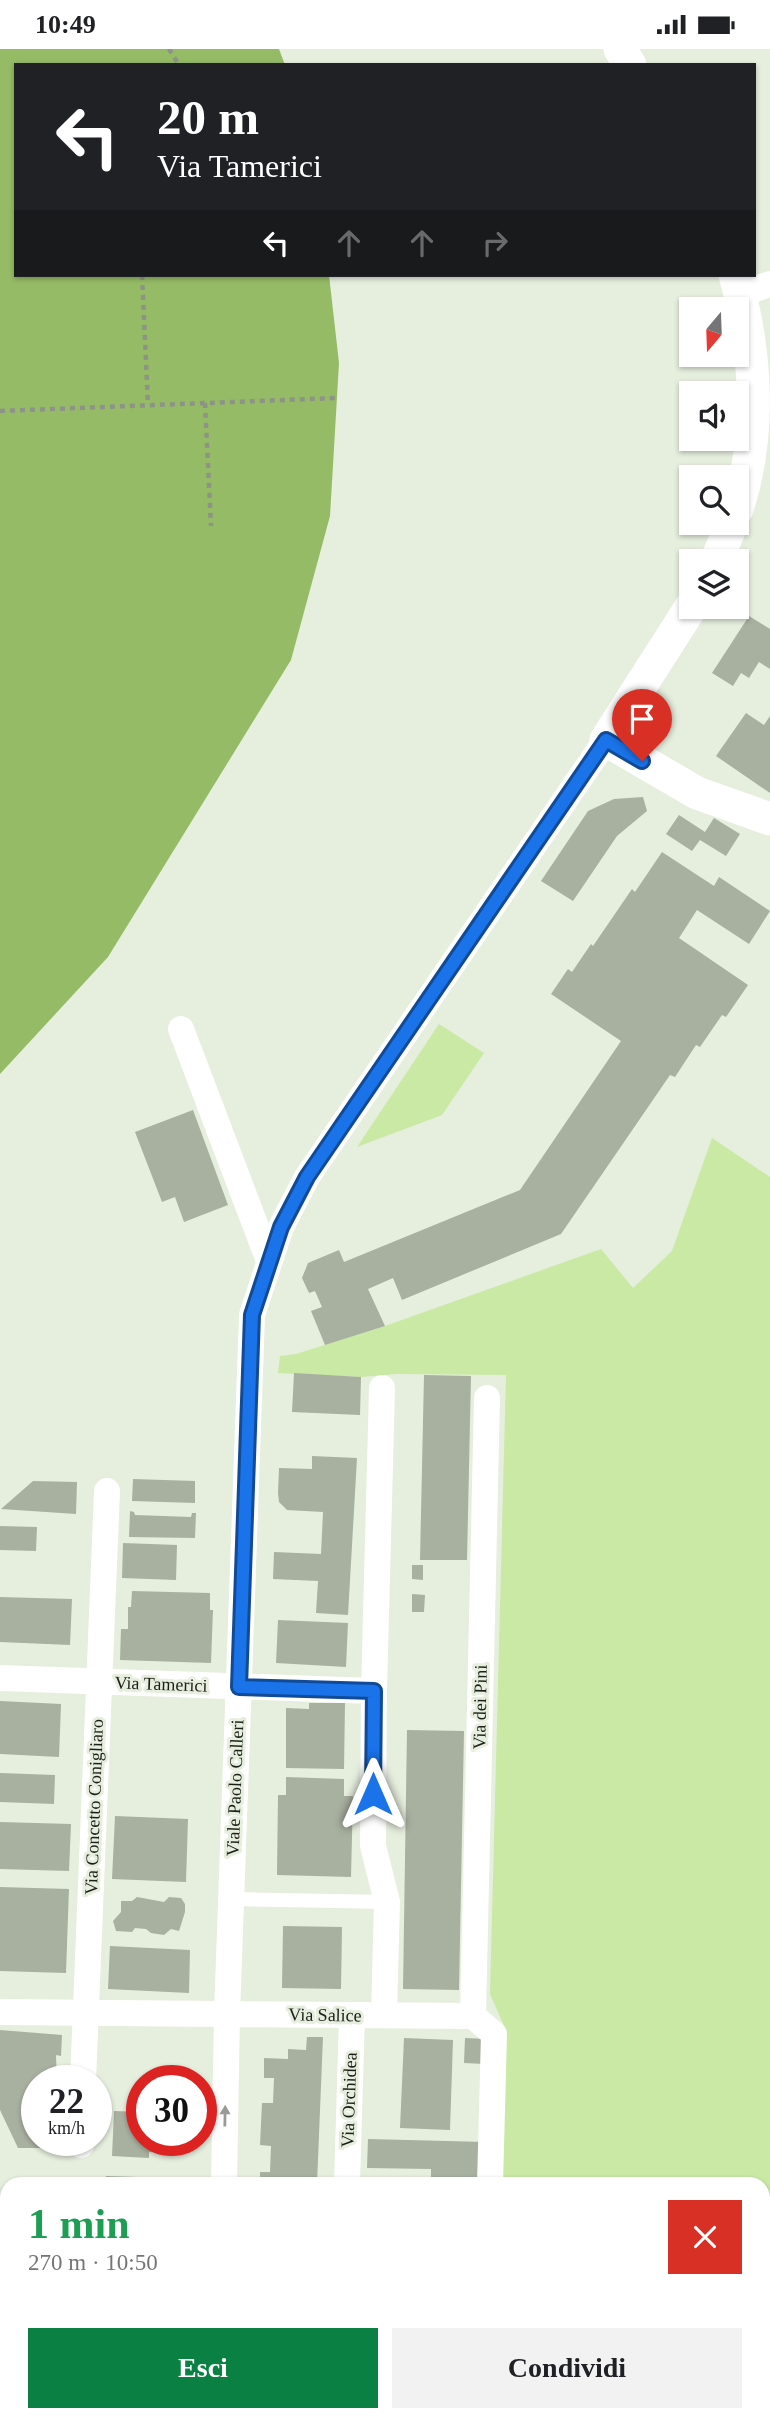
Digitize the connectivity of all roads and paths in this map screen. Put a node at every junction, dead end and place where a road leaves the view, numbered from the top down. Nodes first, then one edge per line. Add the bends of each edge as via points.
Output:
1 (142, 277) edge
2 (748, 284) edge
3 (762, 393) edge
4 (335, 398) dead end
5 (205, 403) junction
6 (148, 405) junction
7 (0, 411) edge
8 (748, 465) edge
9 (211, 526) dead end
10 (683, 619) edge
11 (606, 740) junction
12 (770, 819) edge
13 (181, 1029) dead end
14 (269, 1261) junction
15 (382, 1388) dead end
16 (487, 1398) dead end
17 (107, 1491) dead end
18 (0, 1678) edge
19 (100, 1681) junction
20 (239, 1687) junction
21 (374, 1691) junction
22 (232, 1899) junction
23 (387, 1902) junction
24 (0, 2011) edge
25 (86, 2012) junction
26 (228, 2014) junction
27 (352, 2015) junction
28 (384, 2015) junction
29 (473, 2017) junction
30 (84, 2065) edge
31 (224, 2177) edge
32 (346, 2177) edge
33 (490, 2177) edge

1 - 6 path
2 - 3 street via 749,350
3 - 8 street via 754,409
4 - 5 path
5 - 6 path
5 - 9 path
6 - 7 path
10 - 11 street
11 - 12 street via 697,793
11 - 14 street, Viale Paolo Calleri via 307,1177
13 - 14 street
14 - 20 street, Viale Paolo Calleri via 252,1315
15 - 21 street
16 - 29 street, Via dei Pini
17 - 19 street, Via Concetto Conigliaro
18 - 19 street, Via Tamerici
19 - 20 street, Via Tamerici
19 - 25 street, Via Concetto Conigliaro
20 - 21 street, Via Tamerici
20 - 22 street, Viale Paolo Calleri
21 - 23 street via 373,1846
22 - 23 lane
22 - 26 street, Viale Paolo Calleri
23 - 28 street
24 - 25 street, Via Salice
25 - 26 street, Via Salice
25 - 30 street, Via Concetto Conigliaro
26 - 27 street, Via Salice
31 -> 26 street, Viale Paolo Calleri
27 - 28 street, Via Salice
27 - 32 street, Via Orchidea
28 - 29 street, Via Salice
29 - 33 street via 494,2034

